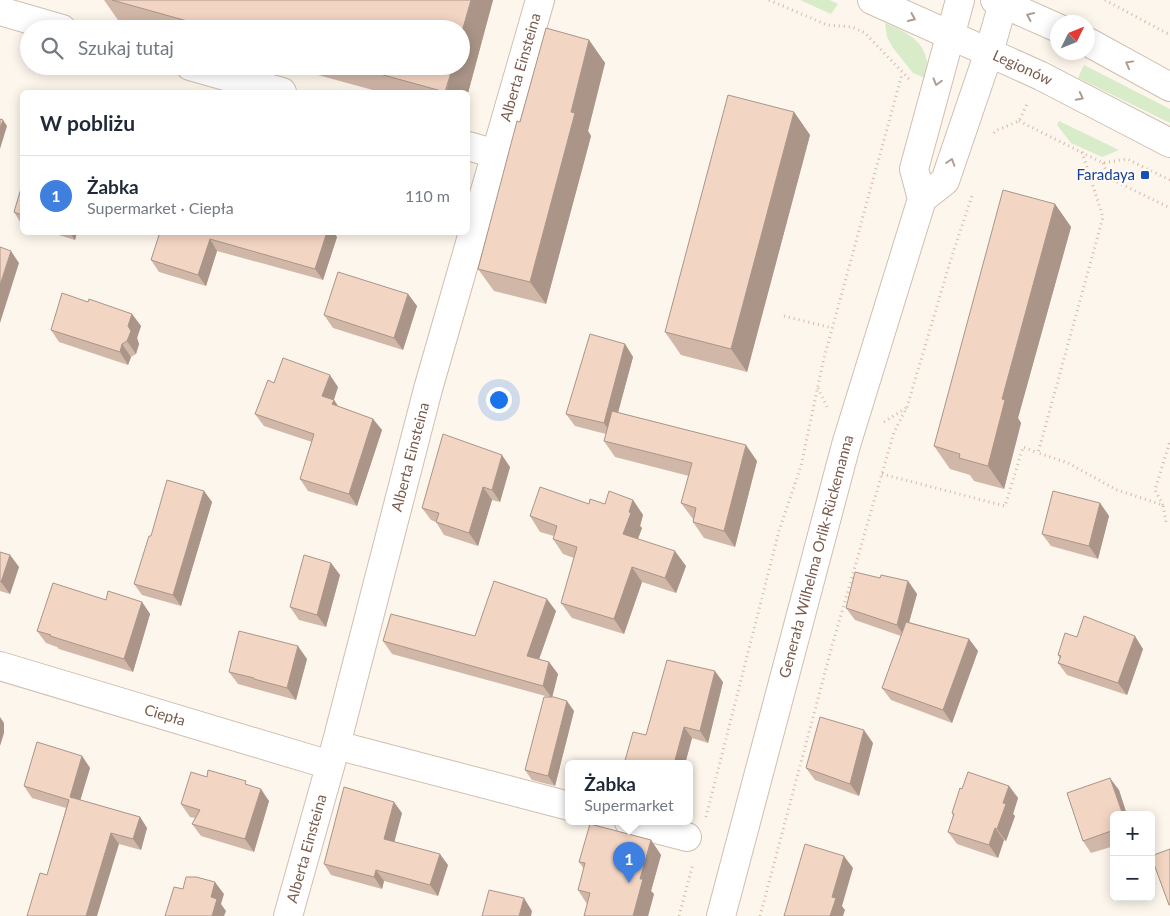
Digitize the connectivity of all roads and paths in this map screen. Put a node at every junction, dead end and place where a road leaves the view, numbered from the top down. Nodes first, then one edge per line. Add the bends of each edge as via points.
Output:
1 (540, 0) edge
2 (769, 0) edge
3 (872, 0) edge
4 (960, 0) edge
5 (1105, 0) edge
6 (1001, 1) edge
7 (0, 11) edge
8 (31, 20) edge
9 (1050, 24) edge
10 (951, 35) junction
11 (1170, 35) edge
12 (1095, 46) edge
13 (989, 52) junction
14 (902, 74) junction
15 (222, 75) edge
16 (914, 84) dead end
17 (1170, 86) edge
18 (275, 90) edge
19 (1028, 103) dead end
20 (1019, 121) junction
21 (992, 140) dead end
22 (1170, 143) edge
23 (470, 147) edge
24 (1082, 152) junction
25 (496, 154) junction
26 (1103, 163) junction
27 (1170, 180) edge
28 (974, 190) dead end
29 (922, 199) junction
30 (1170, 208) edge
31 (784, 316) dead end
32 (832, 328) junction
33 (1170, 441) edge
34 (1038, 453) junction
35 (882, 474) junction
36 (1163, 505) junction
37 (1166, 522) dead end
38 (0, 666) edge
39 (333, 755) junction
40 (565, 805) edge
41 (641, 825) edge
42 (696, 839) junction
43 (288, 916) edge
44 (679, 916) edge
45 (721, 916) edge
46 (760, 916) edge

1 - 25 street, Alberta Einsteina
2 - 14 path via 827,26 852,27 865,33
3 -> 10 street, Legionów
4 - 10 street
5 - 11 path
9 -> 6 street
6 - 13 street
7 - 8 street
10 - 13 street, Legionów
10 -> 29 street via 914,169
17 -> 12 street
13 -> 22 street, Legionów
29 -> 13 street via 945,181
14 - 16 path
14 - 32 path
15 - 18 street
19 - 20 path
20 - 21 path via 995,131
20 - 24 path
23 - 25 street
24 - 26 path
24 - 34 path via 1103,217
25 - 39 street, Alberta Einsteina via 428,389
26 - 27 path via 1127,159
26 - 30 path via 1109,178
28 - 35 path via 907,407 894,432
29 - 45 street, Generała Wilhelma Orlik-Rückemanna via 846,445
31 - 32 path
32 - 42 path via 801,466 779,531
33 - 36 path via 1154,490
34 - 35 path via 1023,447 1005,506
34 - 36 path via 1068,462 1117,490
35 - 46 path
36 - 37 path
38 - 39 street, Ciepła
39 - 40 street, Ciepła
39 - 43 street, Alberta Einsteina
41 - 42 street
42 - 44 path

